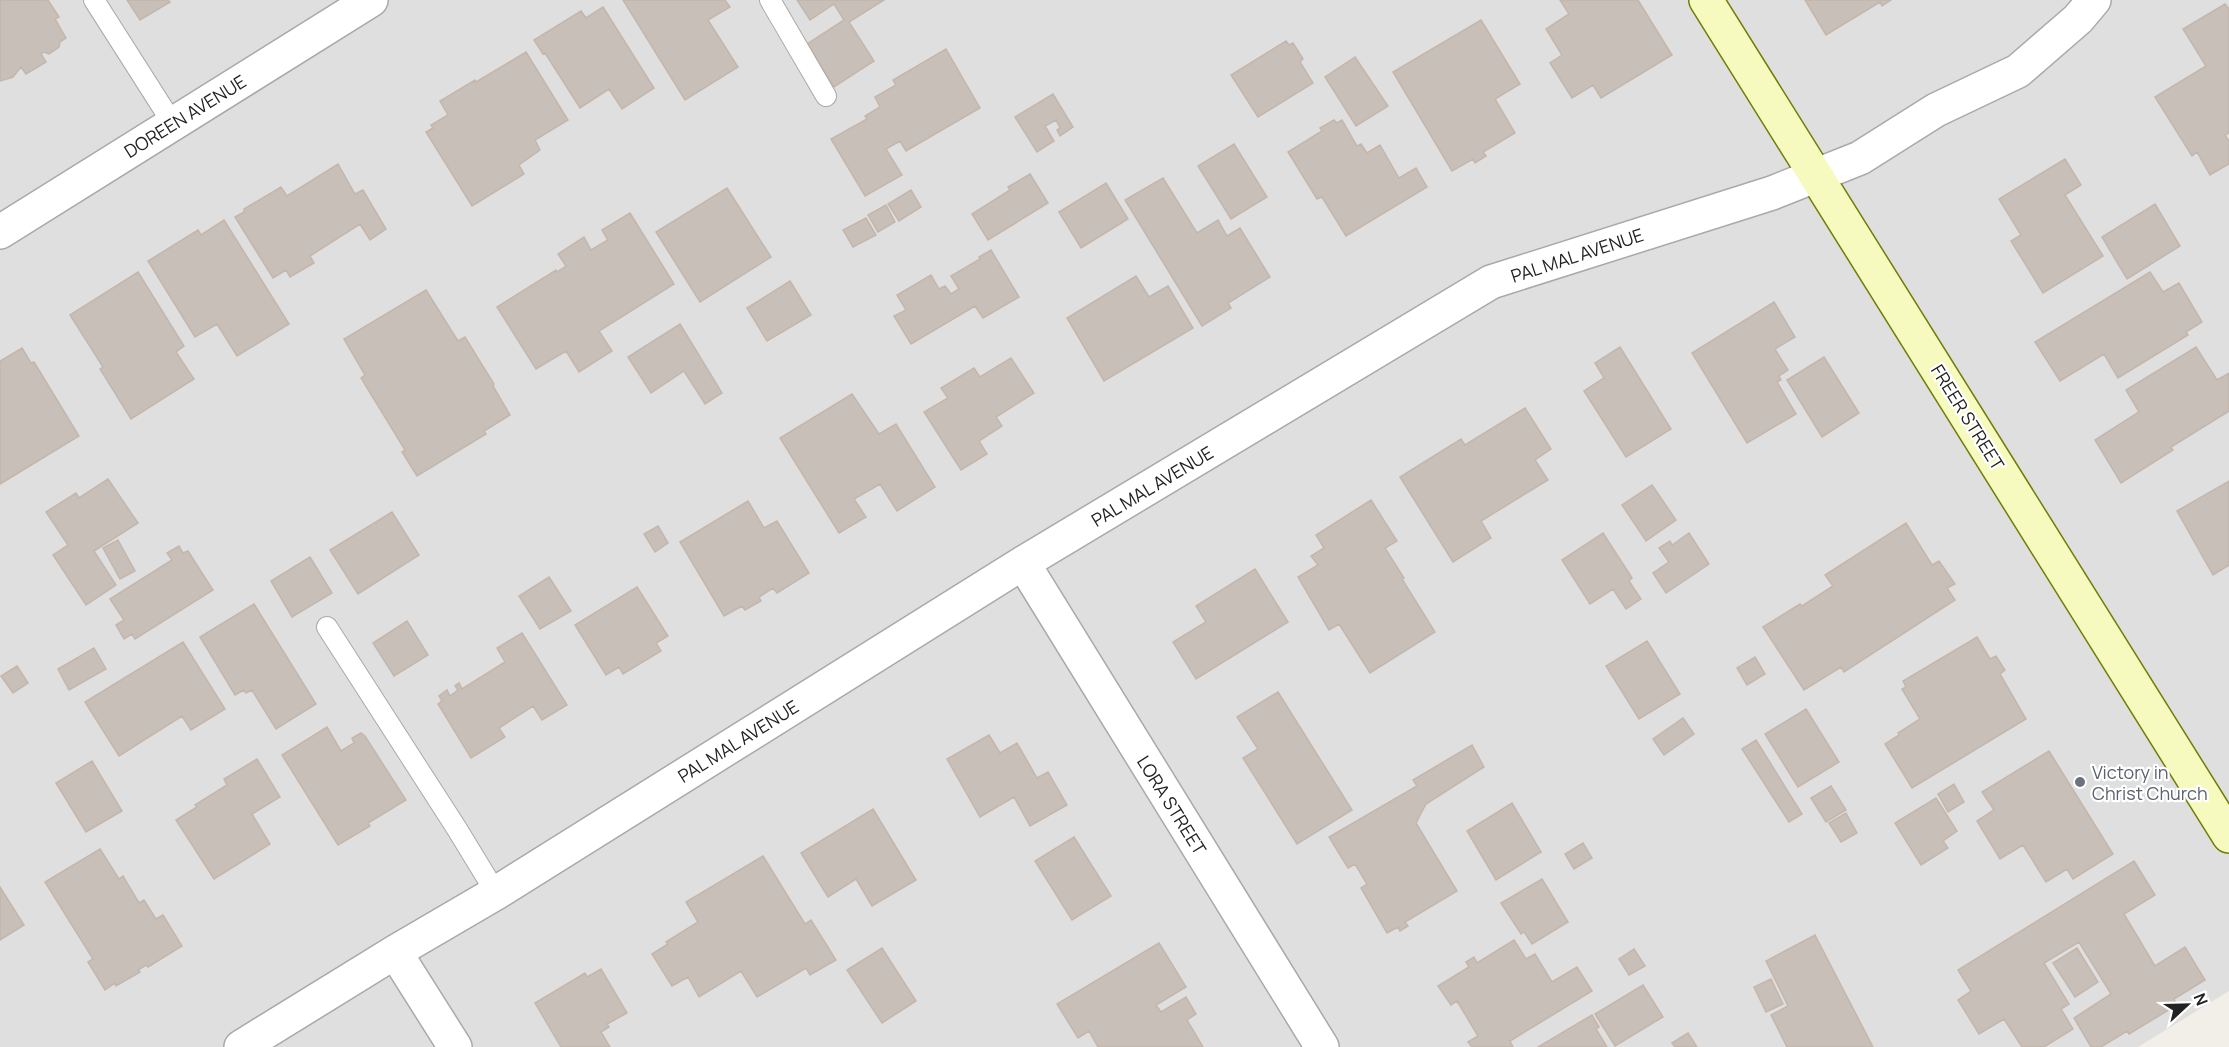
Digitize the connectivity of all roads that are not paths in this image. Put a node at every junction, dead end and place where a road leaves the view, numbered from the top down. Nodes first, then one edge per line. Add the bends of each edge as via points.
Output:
1 (94, 0) edge
2 (370, 0) edge
3 (770, 0) edge
4 (1706, 0) edge
5 (2094, 0) edge
6 (826, 96) dead end
7 (173, 124) junction
8 (1817, 175) junction
9 (0, 232) edge
10 (1023, 563) junction
11 (327, 627) dead end
12 (2229, 836) edge
13 (496, 893) junction
14 (395, 952) junction
15 (241, 1047) edge
16 (455, 1047) edge
17 (1322, 1047) edge

1 - 7 lane
2 - 7 street, DOREEN AVENUE
3 - 6 lane
4 - 8 street, FREER STREET
5 - 8 street, PAL MAL AVENUE via 2018,71 1936,111 1860,158
7 - 9 street, DOREEN AVENUE
8 - 10 street, PAL MAL AVENUE via 1772,193 1491,282
8 - 12 street, FREER STREET
10 - 13 street, PAL MAL AVENUE
10 - 17 street, LORA STREET
11 - 13 lane
13 - 14 street, PAL MAL AVENUE
14 - 15 street, PAL MAL AVENUE
14 - 16 street

